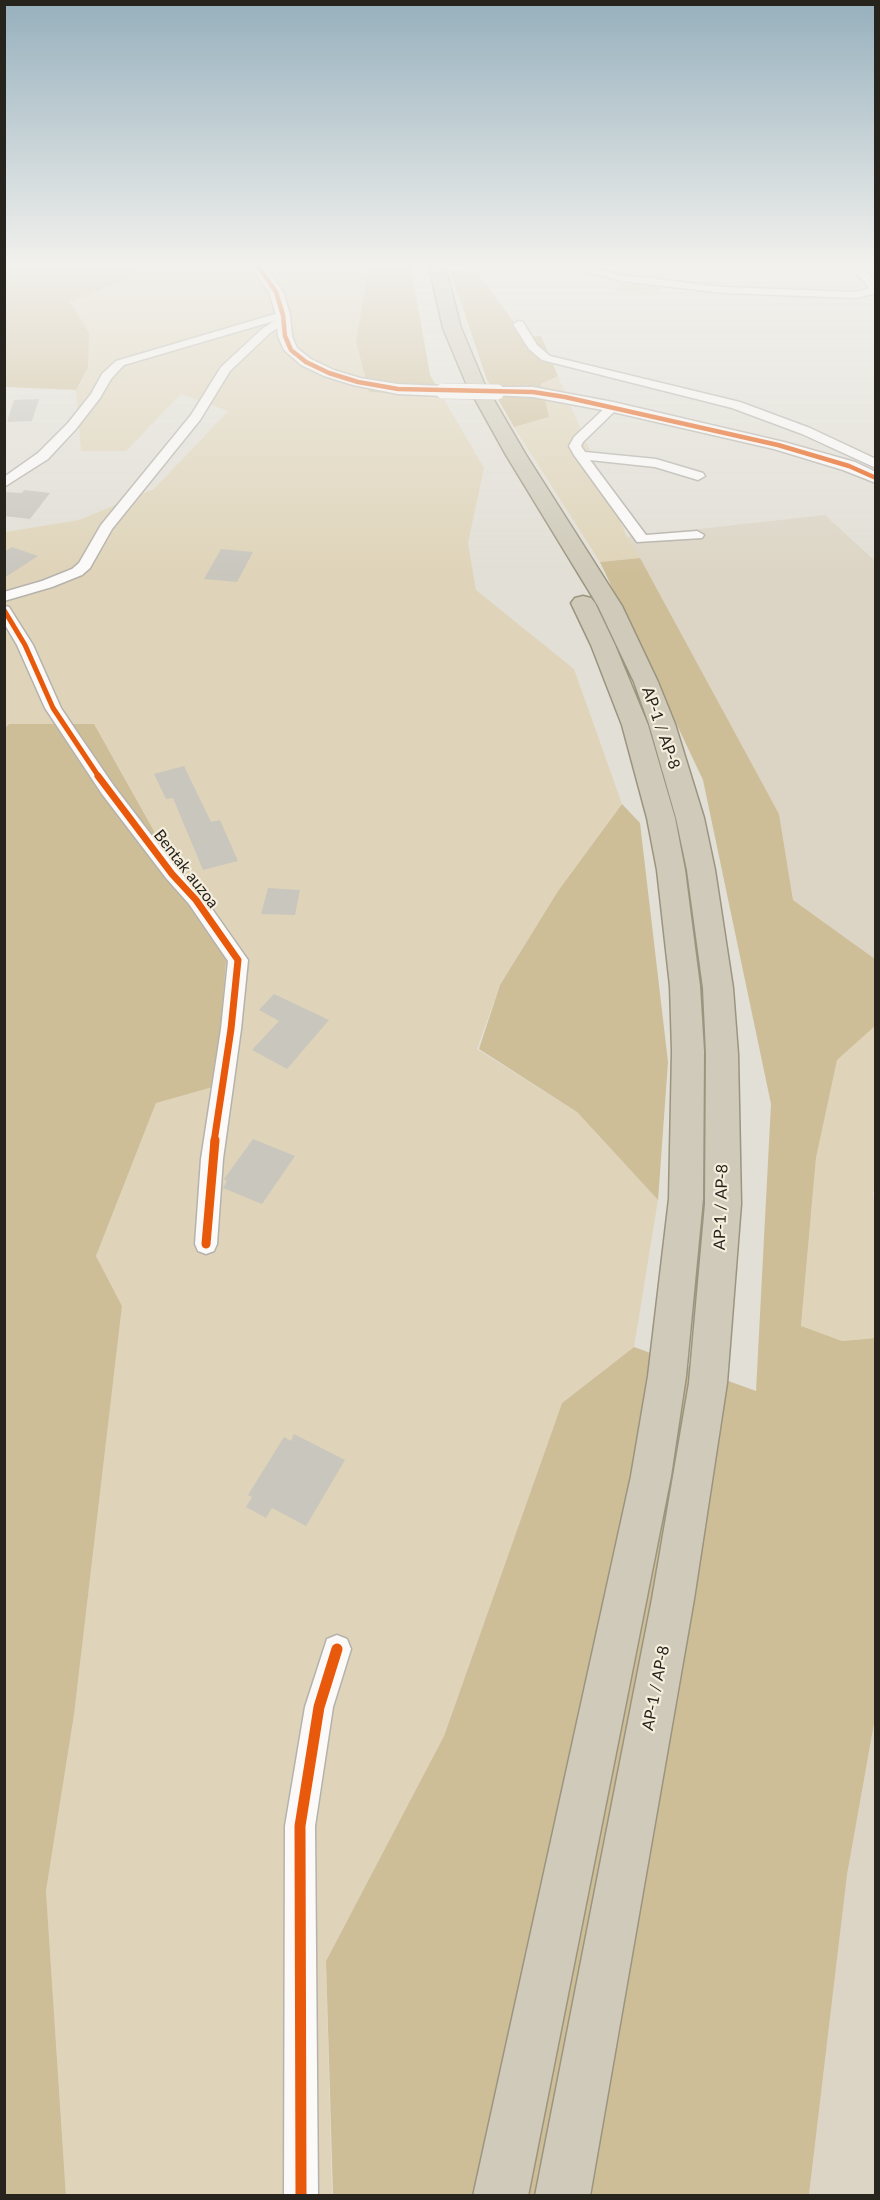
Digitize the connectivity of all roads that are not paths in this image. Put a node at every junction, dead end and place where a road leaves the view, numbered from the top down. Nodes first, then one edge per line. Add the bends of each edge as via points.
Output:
1 (114, 369) edge
2 (225, 369) edge
3 (319, 369) edge
4 (469, 369) edge
5 (584, 369) edge
6 (452, 375) dead end
7 (613, 407) junction
8 (580, 455) junction
9 (876, 464) edge
10 (698, 476) dead end
11 (876, 478) edge
12 (4, 483) edge
13 (697, 535) dead end
14 (4, 597) edge
15 (4, 610) edge
16 (206, 1244) dead end
17 (337, 1649) dead end
18 (301, 2196) edge
19 (500, 2196) edge
20 (561, 2196) edge

1 - 12 street via 72,426
2 - 14 street via 196,417 106,528 86,565 47,584
3 - 7 street, bridge via 398,389 533,392
4 - 20 highway, AP-1 / AP-8 via 516,455 610,606 662,724 701,870 718,988 722,1054 723,1204 703,1417
5 - 9 street via 736,405 806,430
6 - 19 highway, AP-1 / AP-8 via 586,609 635,725 671,870 685,986 688,1051 686,1199 667,1376 651,1476
7 - 8 street via 579,440 575,446
7 - 11 street via 778,445
8 - 10 street via 656,463
8 - 13 street via 642,539
15 - 16 street, Bentak auzoa via 26,645 58,716 108,790 196,900 238,960 212,1159
17 - 18 street via 319,1707 300,1826

